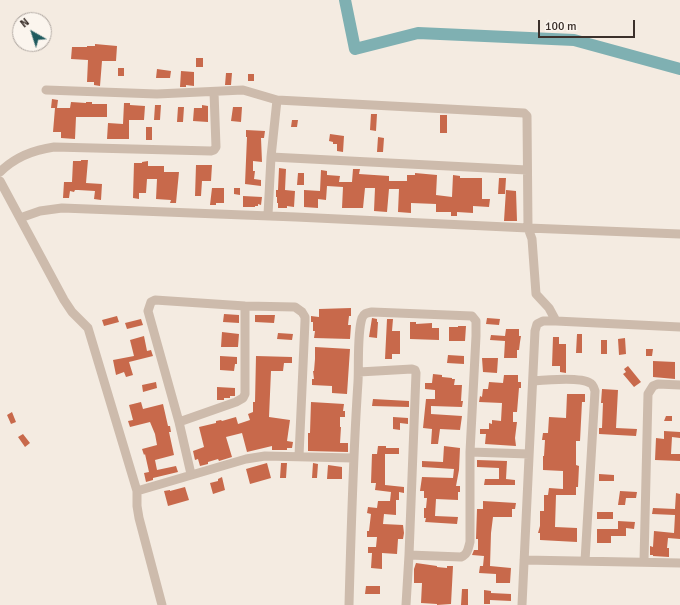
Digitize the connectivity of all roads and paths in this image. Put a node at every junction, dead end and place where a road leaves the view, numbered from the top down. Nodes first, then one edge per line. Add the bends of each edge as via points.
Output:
1 (46, 90) dead end
2 (214, 92) junction
3 (277, 100) junction
4 (271, 156) junction
5 (527, 170) junction
6 (0, 172) edge
7 (0, 181) edge
8 (268, 216) junction
9 (20, 218) junction
10 (528, 228) junction
11 (680, 234) edge
12 (245, 306) junction
13 (556, 321) junction
14 (680, 327) edge
15 (359, 372) junction
16 (532, 381) junction
17 (680, 385) edge
18 (179, 422) junction
19 (470, 452) junction
20 (529, 454) junction
21 (299, 456) junction
22 (353, 458) junction
23 (192, 474) junction
24 (137, 491) junction
25 (409, 555) junction
26 (524, 560) junction
27 (585, 561) junction
28 (644, 561) junction
29 (680, 563) edge
30 (162, 605) edge
31 (349, 605) edge
32 (406, 605) edge
33 (522, 605) edge

1 - 2 street via 157,94
2 - 3 street via 243,90
2 - 6 street via 214,150 54,146 22,156
3 - 4 street
3 - 5 street via 524,113 527,116
4 - 5 street
4 - 8 street
5 - 10 street
7 - 9 street
8 - 9 street via 62,208 40,211
8 - 10 street
9 - 24 street via 64,300 88,328
10 - 11 street
10 - 13 street via 532,239 536,294 549,308
12 - 18 street via 246,394 236,402
12 - 18 street via 162,299 152,302 149,306 148,311
12 - 21 street via 295,307 305,317
13 - 14 street
13 - 16 street via 543,321 537,324 534,331
15 - 19 street via 360,327 366,313 474,317 476,336
15 - 22 street
15 - 25 street via 412,369 416,373
16 - 20 street
16 - 27 street via 585,381 593,386 595,391
17 - 28 street via 658,384 653,386 648,394
18 - 23 street
19 - 20 street
19 - 25 street via 468,551 461,557
20 - 26 street
21 - 22 street
21 - 23 street via 252,458
22 - 31 street
23 - 24 street
24 - 30 street via 139,518
25 - 32 street
26 - 27 street
26 - 33 street
27 - 28 street
28 - 29 street

